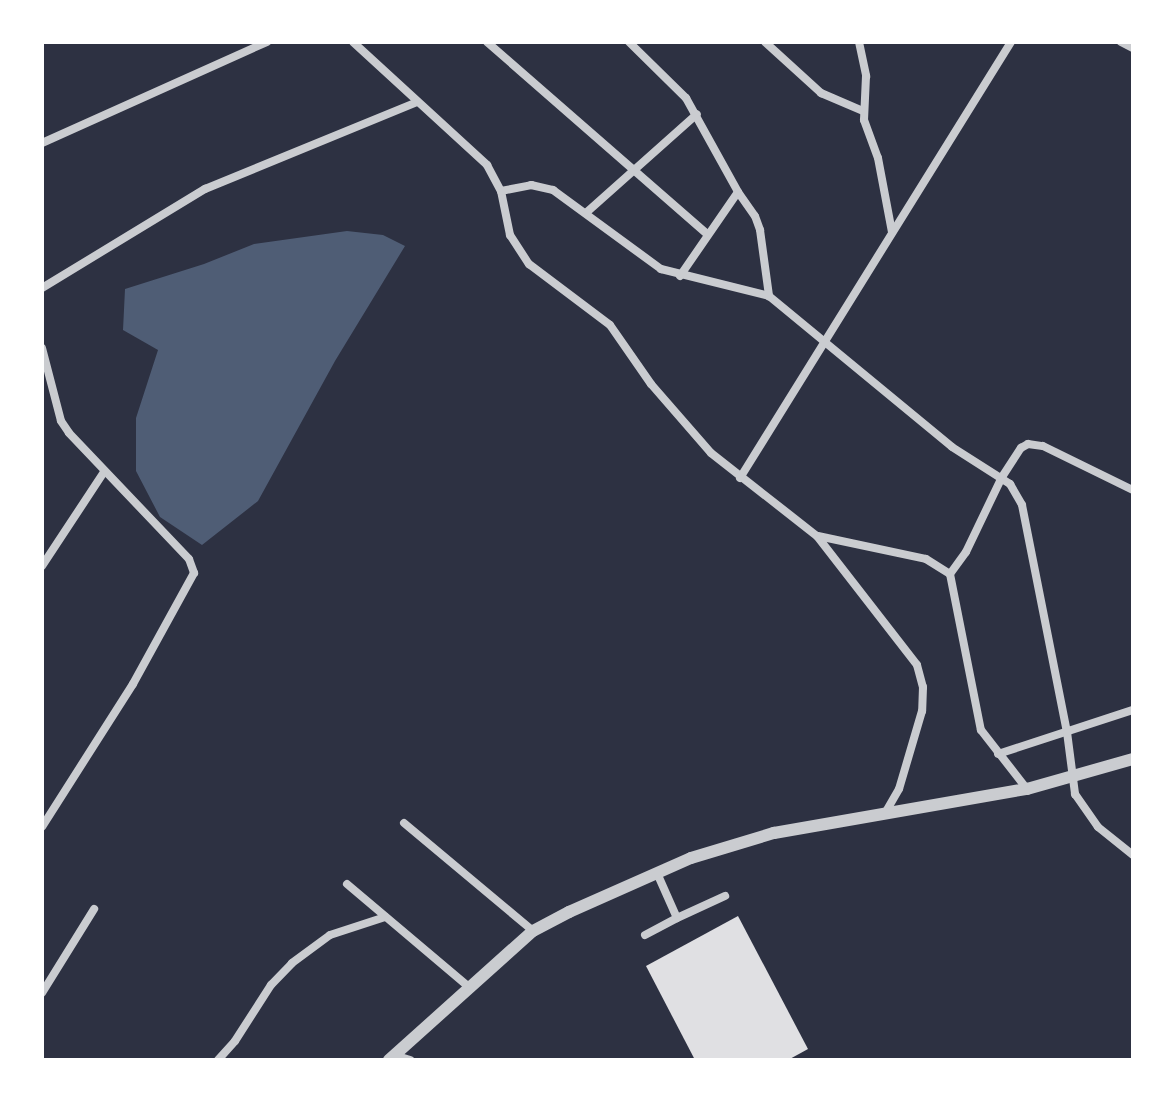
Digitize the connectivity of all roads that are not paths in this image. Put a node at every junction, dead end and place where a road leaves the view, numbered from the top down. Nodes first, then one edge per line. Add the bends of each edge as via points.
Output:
1 (267, 42) edge
2 (353, 42) edge
3 (487, 42) edge
4 (629, 42) edge
5 (765, 42) edge
6 (859, 42) edge
7 (1011, 42) edge
8 (1121, 42) edge
9 (1133, 48) edge
10 (417, 102) junction
11 (863, 111) junction
12 (697, 114) junction
13 (42, 143) edge
14 (633, 171) junction
15 (501, 191) junction
16 (738, 192) junction
17 (587, 212) junction
18 (892, 232) junction
19 (708, 235) junction
20 (680, 276) junction
21 (42, 287) edge
22 (769, 296) junction
23 (824, 339) junction
24 (42, 348) edge
25 (104, 472) junction
26 (1002, 477) junction
27 (740, 478) junction
28 (1133, 490) edge
29 (817, 536) junction
30 (42, 566) edge
31 (950, 574) junction
32 (1133, 710) edge
33 (1067, 732) junction
34 (998, 754) junction
35 (1133, 759) edge
36 (1071, 779) junction
37 (1027, 789) junction
38 (884, 814) junction
39 (404, 823) dead end
40 (42, 827) edge
41 (1133, 855) edge
42 (657, 873) junction
43 (347, 884) dead end
44 (725, 896) dead end
45 (94, 909) dead end
46 (385, 917) junction
47 (677, 918) junction
48 (533, 931) junction
49 (645, 935) dead end
50 (470, 988) junction
51 (42, 993) edge
52 (391, 1058) edge
53 (218, 1060) edge
54 (410, 1060) edge

1 - 13 street
2 - 10 street
3 - 14 street
4 - 12 street via 679,88
5 - 11 street via 821,93
6 - 11 street via 866,76
7 - 18 street
8 - 9 street
10 - 15 street via 487,165
10 - 21 street via 205,189
11 - 18 street
12 - 14 street
12 - 16 street
14 - 17 street
14 - 19 street
15 - 17 street via 542,186
15 - 27 street via 504,218 518,251 610,325 651,384
16 - 19 street
16 - 22 street via 760,230
17 - 20 street via 644,259
18 - 23 street
19 - 20 street
20 - 22 street
22 - 23 street
23 - 26 street via 952,447
23 - 27 street
24 - 25 street via 61,421
25 - 30 street
25 - 40 street via 189,559 194,573 133,684
26 - 28 street via 1021,448 1036,444
26 - 31 street
26 - 33 street via 1022,505
27 - 29 street
29 - 31 street via 926,559
29 - 38 street via 917,665 923,687 911,753
31 - 34 street via 977,717
32 - 33 street
33 - 34 street
33 - 36 street
34 - 37 street
35 - 36 street
36 - 37 street
36 - 41 street via 1088,816
37 - 38 street
38 - 42 street via 774,833
39 - 48 street
42 - 47 street
42 - 48 street
43 - 46 street
44 - 47 street
45 - 51 street
46 - 50 street
46 - 53 street via 330,935 292,963
47 - 49 street
48 - 50 street
50 - 52 street
52 - 54 street

